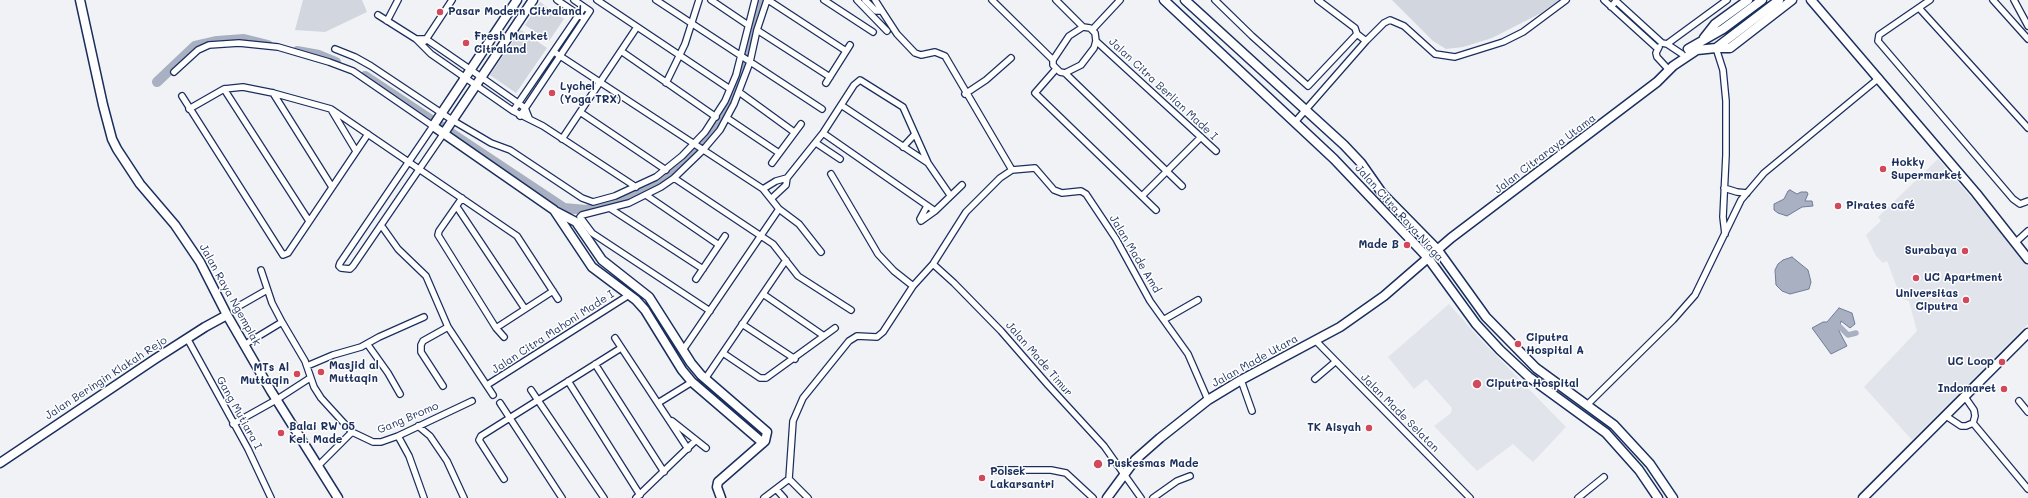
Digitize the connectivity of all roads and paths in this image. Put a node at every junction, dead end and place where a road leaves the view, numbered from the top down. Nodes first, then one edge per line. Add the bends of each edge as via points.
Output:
1 (82, 0) edge
2 (398, 0) edge
3 (452, 0) edge
4 (517, 0) edge
5 (533, 0) edge
6 (557, 0) edge
7 (574, 0) edge
8 (597, 0) edge
9 (656, 0) edge
10 (698, 0) edge
11 (711, 0) edge
12 (755, 0) edge
13 (768, 0) edge
14 (824, 0) edge
15 (857, 0) edge
16 (865, 0) edge
17 (875, 0) edge
18 (992, 0) edge
19 (1056, 0) edge
20 (1120, 0) edge
21 (1164, 0) edge
22 (1185, 0) edge
23 (1215, 0) edge
24 (1318, 0) edge
25 (1566, 0) edge
26 (1604, 0) edge
27 (1727, 0) edge
28 (1748, 0) edge
29 (1762, 0) edge
30 (1779, 0) edge
31 (1792, 0) edge
32 (1811, 0) edge
33 (1930, 0) edge
34 (1993, 0) edge
35 (2014, 0) edge
36 (584, 7) junction
37 (1611, 7) junction
38 (1919, 8) junction
39 (882, 11) junction
40 (378, 15) dead end
41 (579, 15) junction
42 (585, 19) junction
43 (387, 21) junction
44 (692, 24) junction
45 (748, 25) junction
46 (2028, 26) edge
47 (637, 27) junction
48 (1083, 28) junction
49 (757, 30) junction
50 (1092, 30) junction
51 (887, 31) dead end
52 (873, 32) dead end
53 (1357, 34) junction
54 (416, 39) junction
55 (426, 39) junction
56 (1704, 39) junction
57 (2028, 39) edge
58 (1096, 41) junction
59 (1366, 41) junction
60 (1665, 44) junction
61 (850, 45) dead end
62 (422, 46) junction
63 (436, 46) junction
64 (1716, 48) junction
65 (1658, 49) junction
66 (335, 50) dead end
67 (620, 51) junction
68 (846, 51) junction
69 (554, 52) junction
70 (430, 54) junction
71 (1682, 54) junction
72 (560, 56) junction
73 (680, 56) junction
74 (741, 56) junction
75 (1011, 58) dead end
76 (1052, 60) junction
77 (749, 61) junction
78 (1671, 68) junction
79 (1056, 69) junction
80 (470, 70) junction
81 (174, 72) dead end
82 (1065, 73) junction
83 (481, 77) junction
84 (830, 77) junction
85 (465, 78) junction
86 (1879, 78) junction
87 (600, 82) junction
88 (666, 83) junction
89 (826, 83) dead end
90 (476, 86) junction
91 (224, 89) junction
92 (730, 89) junction
93 (739, 92) junction
94 (273, 93) junction
95 (966, 94) junction
96 (182, 96) dead end
97 (518, 103) junction
98 (841, 105) junction
99 (525, 108) junction
100 (189, 109) junction
101 (822, 109) dead end
102 (331, 110) junction
103 (1306, 110) junction
104 (513, 111) junction
105 (580, 112) junction
106 (441, 113) junction
107 (520, 116) junction
108 (716, 117) junction
109 (529, 118) junction
110 (727, 118) junction
111 (452, 121) junction
112 (1295, 122) junction
113 (434, 124) junction
114 (801, 124) dead end
115 (2028, 128) edge
116 (445, 132) junction
117 (794, 132) junction
118 (823, 133) junction
119 (368, 134) junction
120 (915, 134) junction
121 (1201, 137) junction
122 (562, 139) junction
123 (816, 143) junction
124 (698, 147) junction
125 (903, 147) junction
126 (356, 151) junction
127 (1216, 151) dead end
128 (779, 153) junction
129 (840, 159) dead end
130 (408, 161) junction
131 (772, 163) dead end
132 (928, 163) junction
133 (419, 169) junction
134 (666, 170) junction
135 (1012, 170) junction
136 (1166, 170) junction
137 (831, 174) dead end
138 (674, 178) junction
139 (787, 178) junction
140 (962, 185) dead end
141 (1182, 186) dead end
142 (332, 187) junction
143 (636, 187) junction
144 (1724, 188) junction
145 (763, 190) junction
146 (1747, 193) junction
147 (646, 195) junction
148 (950, 195) junction
149 (1142, 196) junction
150 (462, 198) junction
151 (772, 198) junction
152 (2028, 201) edge
153 (927, 206) junction
154 (457, 207) junction
155 (611, 209) junction
156 (780, 209) junction
157 (554, 210) junction
158 (1156, 210) dead end
159 (935, 211) junction
160 (573, 220) junction
161 (309, 221) junction
162 (381, 225) junction
163 (566, 225) junction
164 (2028, 231) edge
165 (1725, 234) junction
166 (725, 236) dead end
167 (760, 236) junction
168 (2016, 242) junction
169 (719, 245) junction
170 (1437, 249) junction
171 (822, 252) dead end
172 (1428, 258) junction
173 (2028, 259) edge
174 (786, 260) junction
175 (933, 264) junction
176 (703, 269) junction
177 (261, 270) dead end
178 (696, 279) dead end
179 (913, 286) junction
180 (267, 290) junction
181 (553, 291) junction
182 (763, 294) junction
183 (629, 295) junction
184 (558, 299) dead end
185 (1198, 300) dead end
186 (239, 306) dead end
187 (525, 309) junction
188 (850, 310) dead end
189 (710, 311) junction
190 (227, 315) junction
191 (424, 317) dead end
192 (1165, 319) junction
193 (282, 322) junction
194 (742, 324) junction
195 (448, 327) junction
196 (496, 328) junction
197 (835, 328) dead end
198 (2028, 333) edge
199 (824, 336) junction
200 (504, 337) dead end
201 (187, 338) junction
202 (615, 338) dead end
203 (1316, 341) junction
204 (244, 345) junction
205 (368, 345) junction
206 (621, 348) junction
207 (683, 350) junction
208 (723, 353) junction
209 (795, 359) junction
210 (1335, 362) junction
211 (595, 364) junction
212 (307, 366) junction
213 (310, 378) junction
214 (705, 379) junction
215 (1315, 379) dead end
216 (1241, 380) junction
217 (568, 381) junction
218 (692, 382) junction
219 (443, 386) dead end
220 (487, 386) junction
221 (531, 390) dead end
222 (400, 394) dead end
223 (493, 395) dead end
224 (1965, 397) junction
225 (276, 400) junction
226 (538, 400) junction
227 (1208, 400) junction
228 (472, 401) dead end
229 (2019, 401) dead end
230 (500, 403) dead end
231 (658, 403) junction
232 (1588, 404) junction
233 (1252, 411) dead end
234 (2028, 412) edge
235 (1579, 413) junction
236 (1946, 416) junction
237 (667, 417) junction
238 (509, 418) junction
239 (1973, 423) junction
240 (233, 424) junction
241 (418, 426) junction
242 (352, 432) junction
243 (398, 436) junction
244 (696, 440) junction
245 (762, 443) junction
246 (688, 448) junction
247 (706, 448) dead end
248 (0, 463) edge
249 (318, 466) junction
250 (997, 470) dead end
251 (664, 472) junction
252 (1124, 473) junction
253 (1190, 476) dead end
254 (1604, 477) dead end
255 (504, 478) dead end
256 (789, 479) junction
257 (776, 488) junction
258 (2028, 490) edge
259 (638, 496) edge
260 (271, 498) edge
261 (338, 498) edge
262 (424, 498) edge
263 (464, 498) edge
264 (562, 498) edge
265 (604, 498) edge
266 (721, 498) edge
267 (764, 498) edge
268 (784, 498) edge
269 (808, 498) edge
270 (1093, 498) edge
271 (1107, 498) edge
272 (1141, 498) edge
273 (1153, 498) edge
274 (1470, 498) edge
275 (1578, 498) edge
276 (1658, 498) edge
277 (1673, 498) edge
278 (1863, 498) edge

1 - 190 street, Jalan Raya Ngemplak via 112,139 140,184 191,248
2 - 43 street
3 - 55 street
4 - 80 street
5 - 83 street
6 - 41 street
7 - 36 street
8 - 47 street
9 - 44 street
10 - 44 street
11 - 45 street
12 - 45 street
13 - 49 street
13 - 68 street
14 - 52 street
15 - 51 street
16 - 39 street via 876,11
17 - 39 street
18 - 76 street
19 - 48 street
20 - 50 street
21 - 112 street, Jalan Citra Raya Niaga
22 - 103 street, Jalan Citra Raya Niaga
23 - 53 street via 1308,86
24 - 53 street via 1355,28
25 - 59 street via 1523,32 1503,42 1455,57 1435,54 1404,26 1390,20
26 - 37 street
27 - 60 street
28 - 56 street, Jalan Citraraya Utama via 1715,24
29 - 56 street, Jalan Citraraya Utama via 1723,29
30 - 64 street
31 - 64 street, Jalan Citraraya Utama via 1730,48
32 - 86 street
33 - 38 street
34 - 57 street
35 - 46 street
36 - 41 street
36 - 42 street via 590,11
37 - 60 street via 1616,1
37 - 65 street
38 - 115 street
38 - 152 street via 1879,35 1878,41 2013,199 2020,204
39 - 95 street via 894,30 915,53 921,55 935,52 945,56
40 - 43 street
41 - 42 street
41 - 69 street
42 - 72 street
43 - 54 street
44 - 73 street
44 - 74 street
45 - 74 street
47 - 67 street
47 - 73 street
48 - 50 street
48 - 76 street via 1063,42
49 - 77 street
49 - 84 street
50 - 58 street
53 - 59 street
54 - 55 street
54 - 62 street
55 - 62 street
55 - 63 street
56 - 71 street, Jalan Citraraya Utama
58 - 82 street via 1086,60
58 - 121 street, Jalan Citra Berlian Made I
59 - 103 street
60 - 65 street
60 - 71 street
61 - 68 street
62 - 70 street
63 - 70 street
63 - 80 street
64 - 78 street, Jalan Citraraya Utama via 1697,50
64 - 144 street via 1723,70 1726,102
65 - 78 street via 1657,57
66 - 106 street via 371,66
67 - 87 street
67 - 88 street
68 - 84 street
69 - 72 street
69 - 97 street
70 - 85 street
71 - 78 street, Jalan Citraraya Utama
72 - 87 street
72 - 99 street
73 - 88 street
73 - 92 street
74 - 77 street
74 - 92 street
75 - 95 street
76 - 79 street
77 - 93 street
77 - 101 street
78 - 170 street, Jalan Citraraya Utama via 1657,82
79 - 82 street
79 - 149 street via 1035,93
80 - 83 street
80 - 85 street
81 - 113 street via 198,50 209,45 239,43 278,47 353,71
82 - 136 street
83 - 90 street
83 - 97 street
84 - 89 street
85 - 90 street
85 - 106 street
86 - 146 street via 1764,173
86 - 168 street
87 - 105 street
87 - 124 street
88 - 108 street
90 - 104 street
90 - 111 street
91 - 94 street via 243,87
91 - 100 street
91 - 161 street
92 - 108 street
93 - 110 street
93 - 117 street
94 - 102 street
94 - 142 street
95 - 135 street
96 - 100 street
97 - 99 street
97 - 104 street
98 - 118 street
98 - 120 street via 857,82 864,80 903,107
98 - 125 street
99 - 107 street
99 - 109 street
100 - 161 street via 282,254 288,253
102 - 119 street
102 - 126 street
103 - 112 street
103 - 170 street, Jalan Citra Raya Niaga via 1344,144 1382,193
104 - 107 street
105 - 122 street
105 - 134 street
106 - 111 street
106 - 113 street
107 - 109 street
108 - 124 street
109 - 122 street
110 - 124 street
110 - 128 street
111 - 116 street
111 - 143 street via 491,143 510,150 582,198 593,202
112 - 172 street, Jalan Citra Raya Niaga via 1334,159
113 - 116 street
113 - 130 street
114 - 117 street
116 - 133 street
116 - 157 street
117 - 128 street
118 - 123 street
118 - 153 street
119 - 126 street
119 - 130 street
120 - 125 street
120 - 132 street
121 - 127 street, Jalan Citra Berlian Made I
121 - 136 street
122 - 143 street
123 - 129 street
123 - 139 street
124 - 134 street
124 - 138 street
124 - 145 street
125 - 132 street
126 - 142 street
128 - 131 street
130 - 133 street
130 - 162 street via 340,263 340,267 352,268
132 - 148 street
133 - 150 street
133 - 162 street
134 - 143 street
135 - 175 street via 1000,178 966,212
135 - 192 street, Jalan Made Amd via 1035,168 1054,190 1062,193 1081,191 1086,194 1116,239 1150,300
136 - 141 street
136 - 149 street
137 - 179 street via 878,254
138 - 147 street
138 - 167 street
139 - 145 street via 776,181
139 - 151 street via 786,185
140 - 148 street
142 - 161 street
144 - 146 street
144 - 165 street
145 - 151 street
146 - 165 street
147 - 155 street
147 - 169 street
148 - 159 street
149 - 158 street
150 - 154 street
150 - 181 street via 517,236
151 - 156 street
153 - 159 street
153 - 159 street via 920,220
154 - 187 street
154 - 196 street via 438,234
155 - 176 street
155 - 189 street via 582,215 580,218 592,233
156 - 167 street
156 - 171 street via 799,224
157 - 160 street
157 - 163 street
160 - 163 street
160 - 207 street via 602,260 654,302
162 - 195 street via 398,249 426,276
163 - 183 street via 592,267
164 - 168 street
165 - 232 street via 1695,294 1673,320
166 - 169 street
167 - 174 street via 773,244
167 - 189 street
168 - 173 street
169 - 176 street
170 - 172 street, Jalan Citraraya Utama
170 - 232 street, Jalan Citra Raya Niaga via 1486,317 1510,342 1536,368
172 - 203 street, Jalan Made Utara via 1384,296
172 - 235 street, Jalan Citra Raya Niaga via 1476,324 1500,350 1529,377
174 - 182 street
174 - 188 street via 798,276
175 - 179 street
175 - 252 street, Jalan Made Timur via 1001,331 1104,446
176 - 178 street
177 - 180 street
179 - 256 street via 881,334 877,337 857,336 849,341 803,398 793,421
180 - 186 street
180 - 193 street
181 - 184 street
181 - 187 street
182 - 194 street
182 - 199 street
183 - 218 street via 645,310
183 - 220 street, Jalan Citra Mahoni Made I
185 - 192 street
187 - 196 street
189 - 207 street
190 - 201 street, Jalan Beringin Klakah Rejo
190 - 204 street, Jalan Raya Ngemplak
191 - 205 street via 379,337
192 - 227 street, Jalan Made Amd via 1188,354
193 - 204 street
193 - 212 street
194 - 208 street
194 - 209 street
195 - 219 street via 423,341 421,345 421,352
195 - 220 street
196 - 200 street
197 - 199 street
198 - 224 street
199 - 209 street
201 - 240 street, Gang Mutiara I
201 - 248 street, Jalan Beringin Klakah Rejo
202 - 206 street
203 - 210 street, Jalan Made Selatan
203 - 216 street, Jalan Made Utara
204 - 225 street, Jalan Raya Ngemplak
205 - 212 street
205 - 222 street
206 - 211 street
206 - 231 street
207 - 214 street
208 - 209 street via 760,378 766,378
208 - 214 street
210 - 215 street
210 - 274 street, Jalan Made Selatan
211 - 217 street
211 - 251 street
212 - 213 street
213 - 225 street
213 - 242 street via 321,398
214 - 245 street via 764,429 767,435
216 - 227 street, Jalan Made Utara
216 - 233 street
217 - 226 street
217 - 259 street
218 - 231 street
218 - 245 street
220 - 223 street
221 - 226 street
224 - 236 street
224 - 239 street via 1974,410
225 - 240 street
225 - 249 street, Jalan Raya Ngemplak
226 - 238 street
226 - 265 street
227 - 252 street, Jalan Made Utara via 1160,438
228 - 241 street, Gang Bromo
229 - 234 street
230 - 238 street
231 - 237 street
232 - 235 street
232 - 277 street, Jalan Citra Raya Niaga via 1632,442
235 - 276 street, Jalan Citra Raya Niaga via 1606,433 1623,450
236 - 239 street via 1961,426
236 - 278 street
237 - 244 street
237 - 246 street
238 - 255 street via 481,436 479,440
238 - 264 street
239 - 258 street
240 - 260 street, Gang Mutiara I
241 - 243 street, Gang Bromo
241 - 263 street via 430,436 447,461
242 - 243 street, Gang Bromo via 375,442
242 - 249 street
243 - 262 street via 409,456
244 - 246 street
244 - 247 street
245 - 266 street via 718,482
246 - 251 street
249 - 261 street, Jalan Raya Ngemplak
250 - 270 street via 1051,470 1068,473
251 - 259 street
252 - 271 street, Jalan Made Utara
252 - 272 street, Jalan Made Timur
253 - 273 street via 1177,481
254 - 275 street
256 - 257 street
256 - 269 street
257 - 267 street
257 - 268 street

